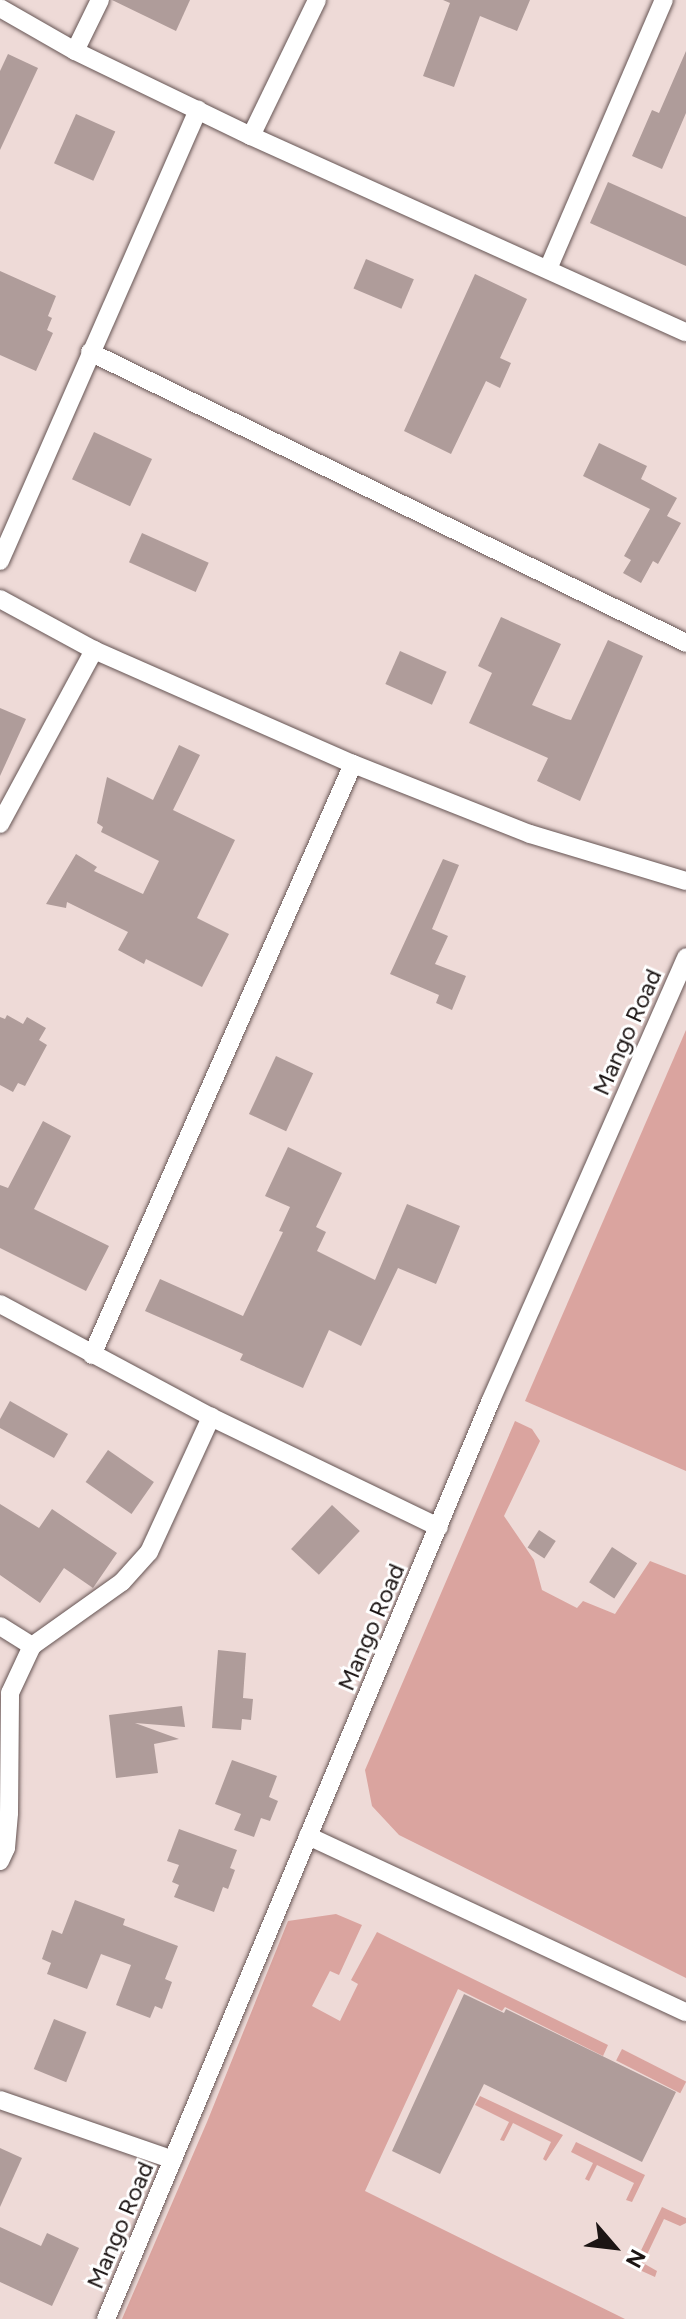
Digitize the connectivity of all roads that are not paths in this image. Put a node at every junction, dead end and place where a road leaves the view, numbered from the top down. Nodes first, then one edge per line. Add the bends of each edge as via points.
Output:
1 (100, 0) edge
2 (317, 0) edge
3 (664, 0) edge
4 (0, 8) edge
5 (75, 51) junction
6 (198, 110) junction
7 (251, 136) junction
8 (548, 269) junction
9 (686, 332) edge
10 (90, 352) junction
11 (0, 561) edge
12 (0, 599) edge
13 (686, 643) edge
14 (94, 650) junction
15 (353, 764) junction
16 (0, 824) edge
17 (686, 881) edge
18 (686, 957) edge
19 (0, 1304) edge
20 (92, 1355) junction
21 (211, 1417) junction
22 (439, 1527) junction
23 (0, 1626) edge
24 (32, 1646) junction
25 (308, 1836) junction
26 (0, 1861) edge
27 (686, 2012) edge
28 (0, 2100) edge
29 (173, 2160) junction
30 (106, 2319) edge

1 - 5 street
2 - 7 street
3 - 8 street
4 - 5 street
5 - 6 street
6 - 7 street
6 - 10 street
7 - 8 street
8 - 9 street
10 - 11 street
10 - 13 street
12 - 14 street
14 - 15 street
14 - 16 street
15 - 17 street via 530,834
15 - 20 street
18 - 22 street, Mango Road
19 - 20 street
20 - 21 street
21 - 22 street
21 - 24 street via 149,1552 122,1582
22 - 25 street, Mango Road
23 - 24 street
24 - 26 street via 10,1693 9,1813
25 - 27 street
25 - 29 street, Mango Road
28 - 29 street
29 - 30 street, Mango Road

